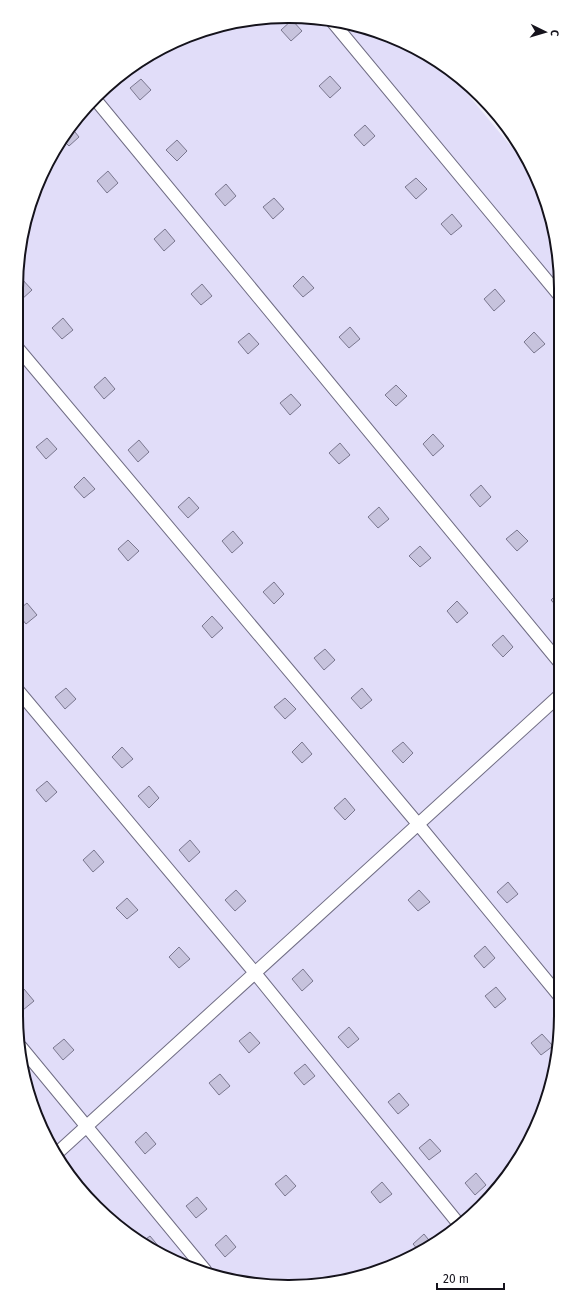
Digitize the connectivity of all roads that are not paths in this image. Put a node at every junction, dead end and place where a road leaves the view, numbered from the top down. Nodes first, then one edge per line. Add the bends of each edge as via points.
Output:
1 (337, 28) edge
2 (99, 103) edge
3 (554, 289) edge
4 (23, 354) edge
5 (554, 656) edge
6 (23, 696) edge
7 (554, 700) edge
8 (418, 824) junction
9 (255, 973) junction
10 (554, 989) edge
11 (26, 1053) edge
12 (86, 1127) junction
13 (61, 1150) edge
14 (456, 1220) edge
15 (201, 1265) edge

1 - 3 lane
2 - 5 lane
4 - 8 lane
6 - 9 lane
7 - 8 lane
8 - 9 lane
8 - 10 lane
9 - 12 lane
9 - 14 lane
11 - 12 lane
12 - 13 lane
12 - 15 lane

